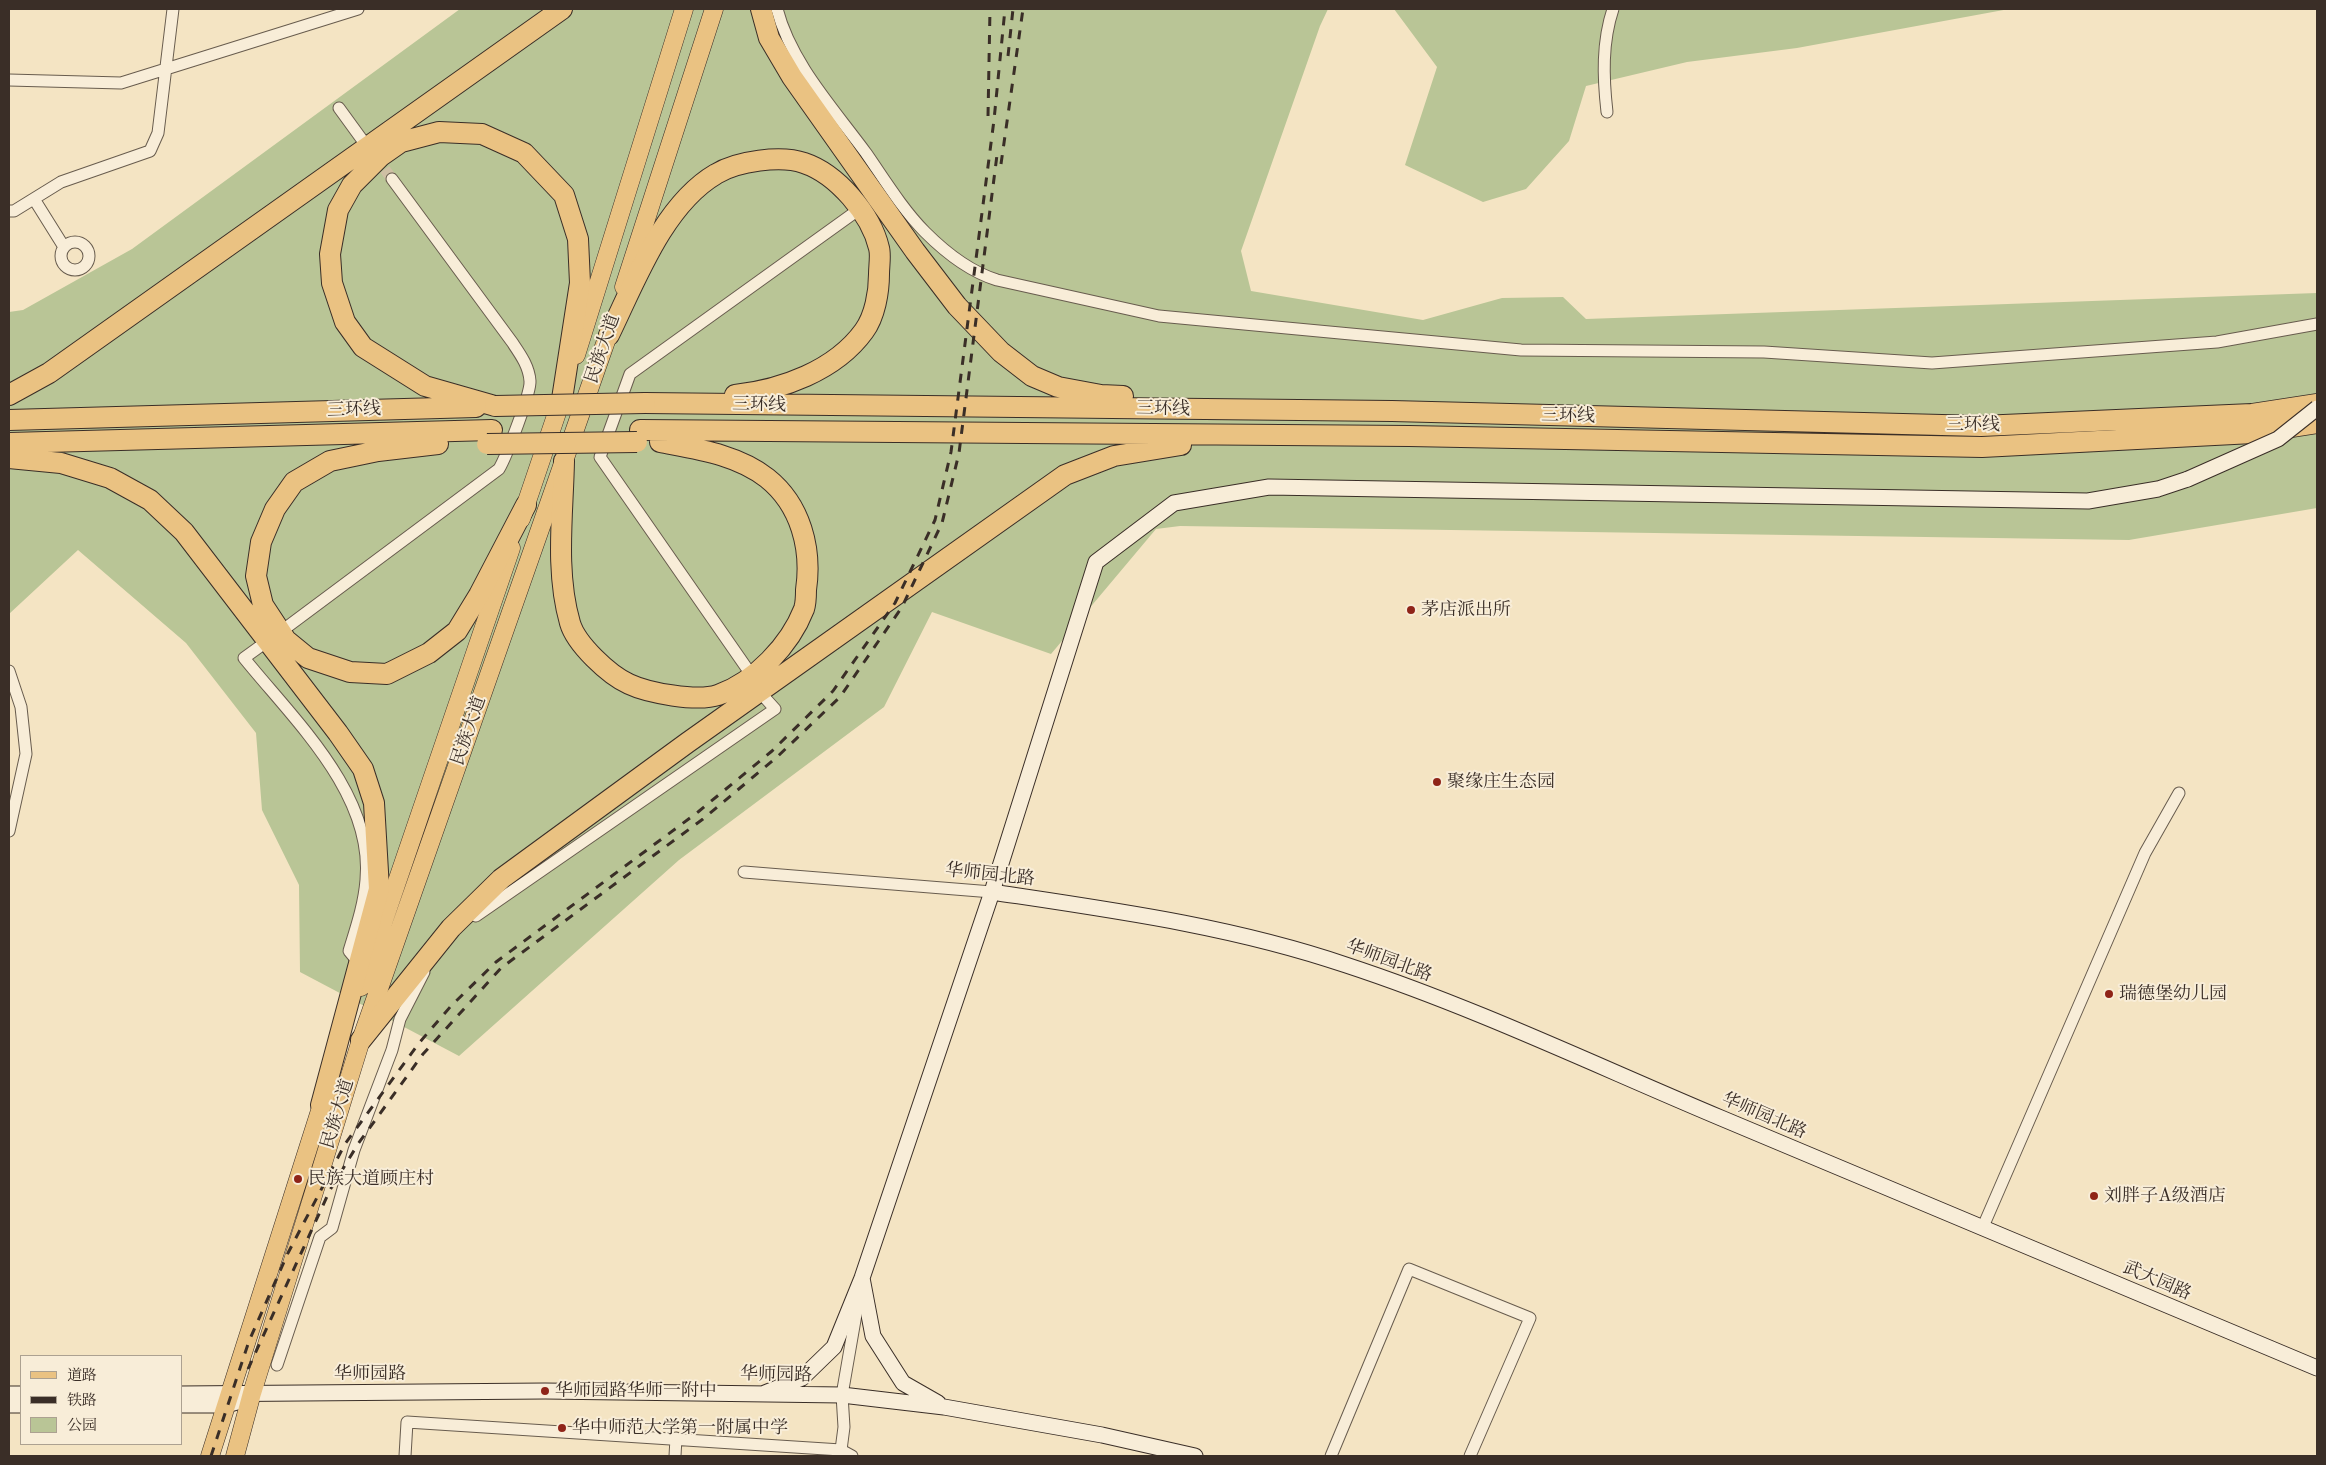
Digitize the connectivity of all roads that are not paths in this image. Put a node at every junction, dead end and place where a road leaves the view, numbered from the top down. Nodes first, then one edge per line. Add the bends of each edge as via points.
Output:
1 (173, 9) edge
2 (358, 9) edge
3 (562, 9) edge
4 (684, 9) edge
5 (714, 9) edge
6 (761, 9) edge
7 (777, 9) edge
8 (1613, 9) edge
9 (166, 70) junction
10 (9, 80) edge
11 (339, 108) dead end
12 (1607, 112) dead end
13 (363, 141) dead end
14 (392, 178) tunnel mouth
15 (34, 199) junction
16 (9, 211) edge
17 (854, 213) dead end
18 (64, 247) dead end
19 (2317, 324) edge
20 (608, 335) junction
21 (9, 395) edge
22 (562, 399) junction
23 (2317, 399) edge
24 (645, 403) junction
25 (2317, 404) edge
26 (495, 406) junction
27 (2317, 408) edge
28 (1392, 412) junction
29 (9, 420) edge
30 (2253, 423) junction
31 (2317, 423) edge
32 (2317, 428) edge
33 (639, 436) junction
34 (490, 437) junction
35 (1637, 440) junction
36 (660, 442) junction
37 (9, 443) edge
38 (1204, 443) junction
39 (438, 444) junction
40 (9, 457) edge
41 (564, 461) junction
42 (526, 505) junction
43 (287, 626) dead end
44 (262, 645) dead end
45 (748, 670) dead end
46 (9, 671) edge
47 (766, 699) dead end
48 (2179, 792) dead end
49 (9, 831) edge
50 (744, 872) dead end
51 (992, 892) junction
52 (359, 963) junction
53 (361, 1040) junction
54 (321, 1105) junction
55 (1982, 1229) junction
56 (862, 1278) junction
57 (276, 1365) dead end
58 (2317, 1368) edge
59 (765, 1393) junction
60 (182, 1394) edge
61 (842, 1395) junction
62 (251, 1397) junction
63 (228, 1399) junction
64 (182, 1405) edge
65 (944, 1407) junction
66 (676, 1438) junction
67 (847, 1453) edge
68 (210, 1456) edge
69 (235, 1456) edge
70 (405, 1456) edge
71 (675, 1456) edge
72 (1196, 1456) edge
73 (1331, 1456) edge
74 (1470, 1456) edge

1 - 9 street
2 - 9 street
3 - 21 highway via 49,373
4 - 22 main road, 民族大道
5 - 20 main road, 民族大道
6 - 28 highway via 769,38 792,77 915,252 957,306 1001,352 1032,376 1058,387 1101,395
7 - 19 street via 794,54 887,188 925,232 982,275 1159,316 1521,350 1764,352 1932,362 2217,342
8 - 12 street via 1604,59
9 - 10 street via 121,84
9 - 15 street via 158,133 150,150 61,182
11 - 13 street
14 - 43 street via 512,342 525,362 530,382 507,455 499,469
15 - 16 street
15 - 18 street
17 - 45 street via 630,374 600,457
20 - 24 highway via 663,228 686,200 716,174 760,160 804,163 835,180 864,213 880,248 879,293 864,331 838,356 813,374 756,393
20 - 41 main road, 民族大道
22 - 26 highway via 580,283 578,239 564,195 524,153 482,134 439,132 401,142 381,156 352,185 338,210 330,254 332,283 345,322 362,347 425,386
22 - 42 main road, 民族大道
23 - 30 highway
24 - 26 highway, 三环线, bridge
24 - 28 highway, 三环线
25 - 30 highway, 三环线
26 - 29 highway, 三环线
27 - 51 main road, bridge via 2278,439 2188,479 2158,489 2088,501 1270,487 1174,502 1096,562
28 - 30 highway, 三环线 via 1981,426
30 - 31 highway, 三环线
30 - 32 highway
30 - 35 highway, 三环线 via 1982,447
33 - 34 highway, 三环线
33 - 35 highway, 三环线
33 - 36 highway
34 - 37 highway, 三环线
34 - 39 highway
35 - 38 highway via 1588,448
36 - 38 highway
36 - 41 highway via 716,453 767,478 796,511 805,538 809,570 804,608 780,652 756,674 717,695 680,697 638,689 616,678 584,646 570,625 562,580
38 - 53 highway via 1114,456 1065,475 1025,502 501,879 451,928
39 - 40 highway
39 - 42 highway via 330,461 294,482 275,509 261,542 256,576 263,605 286,640 308,658 350,672 387,674 429,653 457,630
40 - 52 highway via 70,465 110,478 150,500 184,532 363,769 374,803 379,889
41 - 53 main road, 民族大道
42 - 54 main road, 民族大道
44 - 52 street via 244,658 329,763 352,803 364,840 366,879 360,918 348,951
46 - 49 street via 21,707 26,754
47 - 57 street via 775,710 485,908 426,970 400,1019 392,1050 354,1150 332,1228 320,1237
48 - 55 street via 2145,853
50 - 51 street, 华师园北路
51 - 55 main road, 华师园北路 via 1154,916 1346,964 1454,1005
51 - 56 main road
52 - 54 highway
53 - 62 main road, 民族大道
54 - 63 main road, 民族大道
55 - 58 main road, 武大园路
56 - 59 main road via 834,1347 802,1378
56 - 61 street
56 - 65 main road via 872,1336 903,1383
59 - 61 main road, 华师园路
59 - 62 main road, 华师园路 via 545,1391
60 - 63 main road
61 - 65 main road, 华师园路
61 - 67 street
62 - 63 main road, 华师园路
62 - 69 main road, 民族大道
63 - 64 main road
63 - 68 main road, 民族大道
65 - 72 main road, 华师园路
66 - 67 street
66 - 70 street via 408,1422
66 - 71 street
73 - 74 street via 1409,1269 1530,1318

